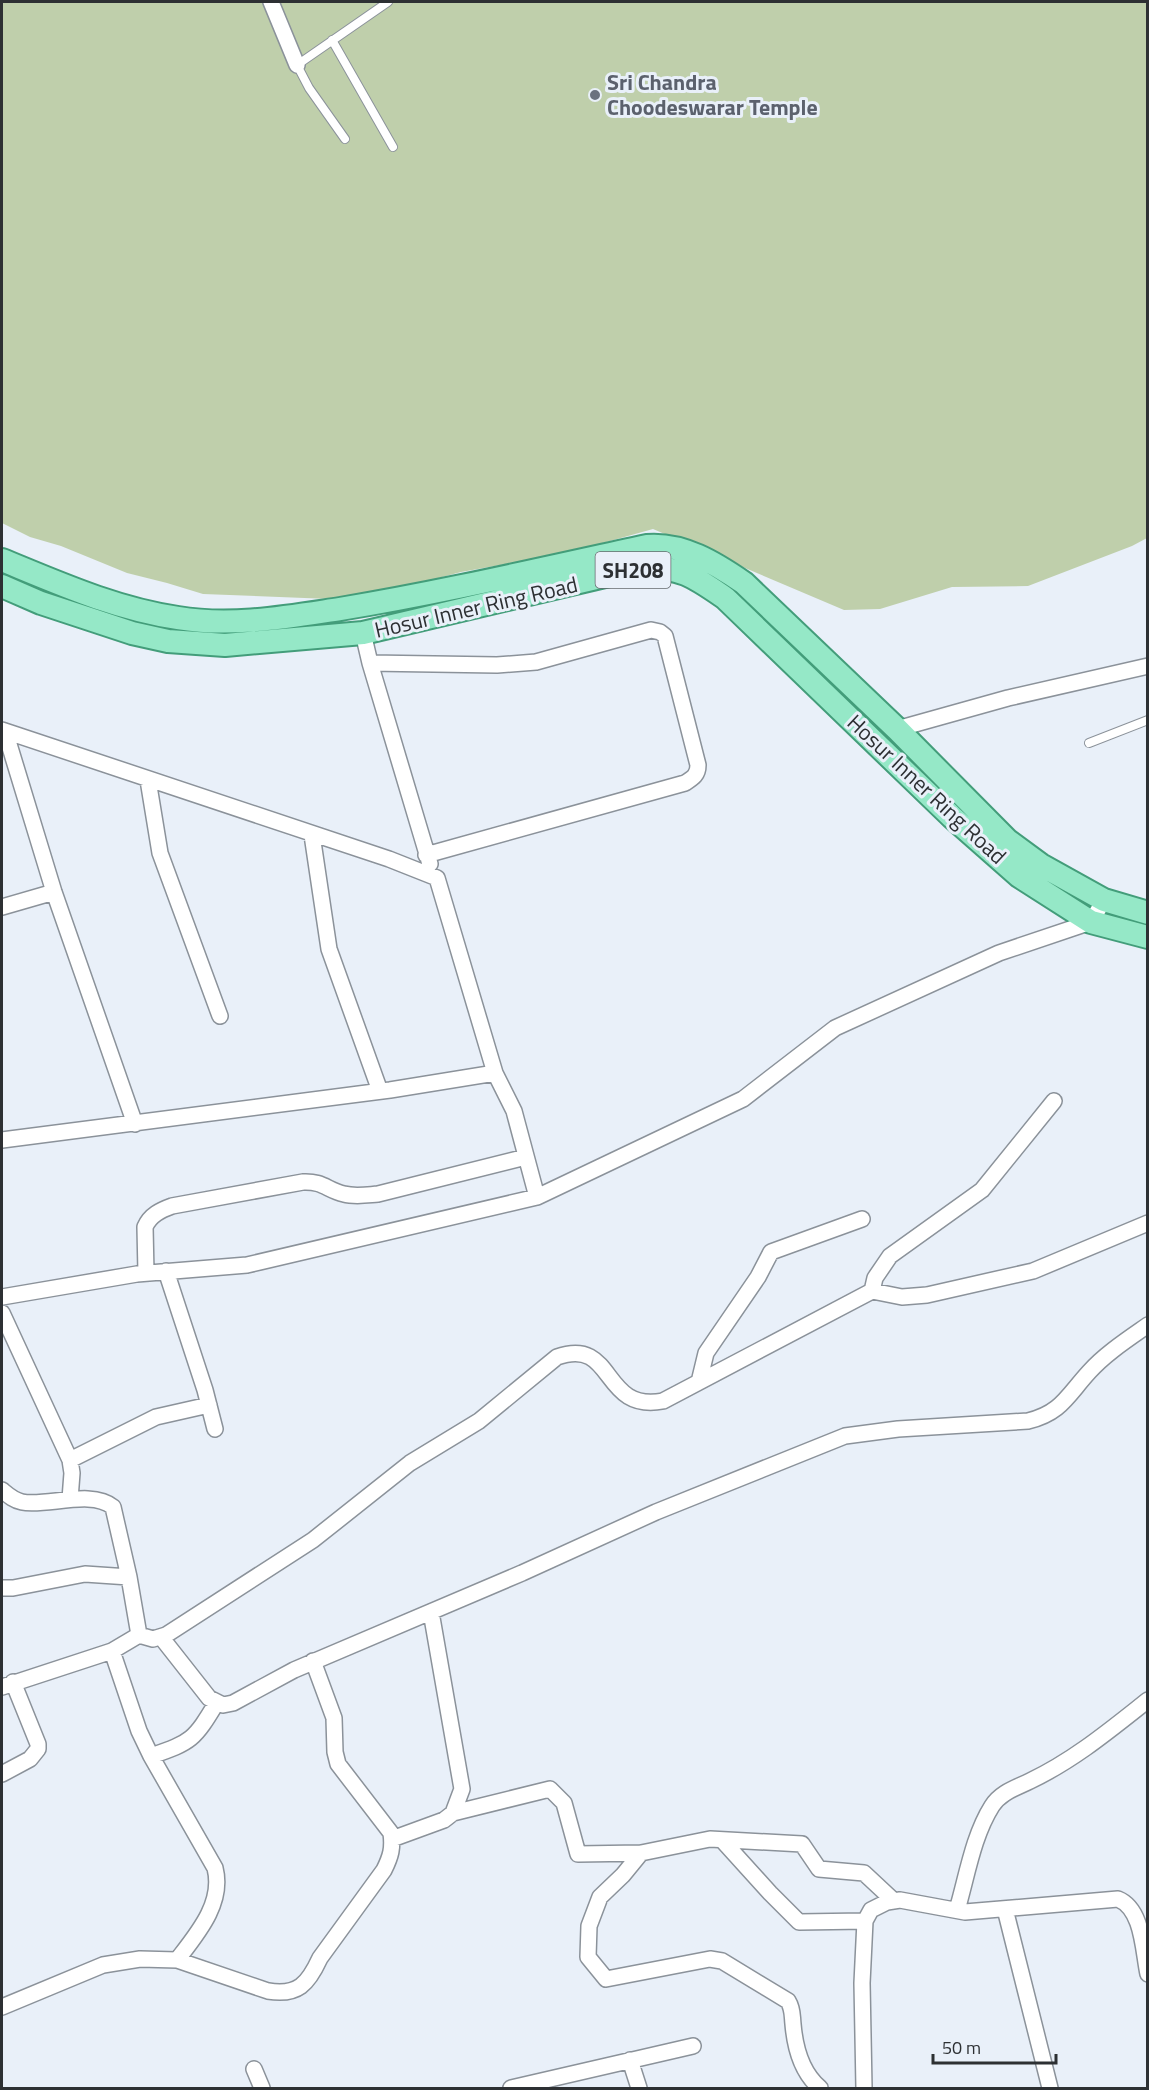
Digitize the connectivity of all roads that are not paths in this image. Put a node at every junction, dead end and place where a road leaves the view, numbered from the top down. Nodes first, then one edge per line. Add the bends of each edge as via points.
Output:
1 (271, 2) edge
2 (388, 2) edge
3 (332, 40) junction
4 (297, 65) junction
5 (345, 139) dead end
6 (393, 147) dead end
7 (2, 560) edge
8 (2, 586) edge
9 (363, 633) junction
10 (370, 663) junction
11 (1148, 666) edge
12 (1148, 720) edge
13 (897, 729) junction
14 (3, 731) edge
15 (1089, 742) dead end
16 (148, 780) junction
17 (312, 835) junction
18 (426, 855) junction
19 (437, 878) junction
20 (54, 892) junction
21 (1104, 900) junction
22 (2, 906) edge
23 (1148, 913) edge
24 (1091, 922) junction
25 (1148, 937) edge
26 (220, 1016) dead end
27 (495, 1073) junction
28 (380, 1091) junction
29 (1054, 1101) dead end
30 (135, 1124) junction
31 (2, 1140) edge
32 (526, 1157) junction
33 (537, 1197) junction
34 (862, 1219) dead end
35 (1148, 1223) edge
36 (166, 1271) junction
37 (146, 1273) junction
38 (872, 1291) junction
39 (2, 1297) edge
40 (2, 1313) edge
41 (1148, 1325) edge
42 (699, 1382) junction
43 (209, 1405) junction
44 (215, 1429) dead end
45 (70, 1460) junction
46 (2, 1490) edge
47 (70, 1499) junction
48 (129, 1577) junction
49 (2, 1588) edge
50 (431, 1612) junction
51 (139, 1635) junction
52 (160, 1637) junction
53 (112, 1651) junction
54 (313, 1661) junction
55 (7, 1684) edge
56 (1148, 1700) edge
57 (217, 1702) junction
58 (151, 1756) junction
59 (2, 1774) edge
60 (453, 1813) junction
61 (392, 1839) junction
62 (722, 1840) junction
63 (641, 1853) junction
64 (894, 1901) junction
65 (1005, 1909) junction
66 (957, 1910) junction
67 (865, 1921) junction
68 (177, 1960) junction
69 (1148, 1974) edge
70 (2, 2007) edge
71 (693, 2046) dead end
72 (630, 2060) junction
73 (254, 2069) dead end
74 (810, 2085) edge
75 (262, 2088) edge
76 (511, 2088) edge
77 (639, 2088) edge
78 (864, 2088) edge
79 (1050, 2088) edge

1 - 4 street
2 - 3 lane
3 - 4 lane
3 - 6 lane
4 - 5 lane
7 - 13 main road, Hosur Inner Ring Road / SH208 via 147,613 243,622 396,600 647,546 677,547 718,565 744,583
8 - 9 main road, Hosur Inner Ring Road / SH208 via 96,622 168,641 225,645
9 - 10 street
9 - 24 main road, Hosur Inner Ring Road / SH208 via 643,567 669,568 694,577 725,598 952,817 1019,876
10 - 18 street
10 - 18 street via 536,662 651,630 665,636 698,765 692,779
11 - 13 street via 1008,698
12 - 15 lane
13 - 21 main road, Hosur Inner Ring Road / SH208 via 1007,840 1041,865
14 - 16 street
14 - 20 street
16 - 17 street
16 - 26 street via 160,853
17 - 19 street
17 - 28 street via 329,949
18 - 19 street
19 - 27 street
20 - 22 street
20 - 30 street
21 - 23 main road, Hosur Inner Ring Road / SH208
21 - 24 street
24 - 25 main road, Hosur Inner Ring Road / SH208
24 - 33 street via 999,952 835,1028 742,1099
27 - 28 street
27 - 32 street via 514,1111
28 - 30 street
29 - 38 street via 982,1190 890,1256 875,1278
30 - 31 street
32 - 33 street
32 - 37 street via 378,1194 342,1194 316,1182 303,1182 172,1206 148,1220
33 - 36 street via 247,1265
34 - 42 street via 771,1252 706,1353
35 - 38 street via 1033,1271 927,1295 902,1297
36 - 37 street
36 - 43 street
37 - 39 street
38 - 42 street
40 - 45 street
41 - 50 street via 1089,1372 1057,1410 1041,1418 845,1436 656,1512
42 - 52 street via 663,1401 636,1401 618,1388 594,1357 571,1352 557,1356 479,1421 410,1463 313,1540
43 - 44 street
43 - 45 street via 156,1418
45 - 47 street
46 - 47 street via 25,1503
47 - 48 street via 105,1501 115,1509
48 - 49 street via 85,1574
48 - 51 street
50 - 54 street
50 - 60 street via 462,1789
51 - 52 street
51 - 53 street
52 - 57 street via 201,1689
53 - 55 street
53 - 58 street
54 - 57 street via 233,1702
54 - 61 street via 334,1718 338,1764
55 - 59 street via 38,1749 30,1759
56 - 66 street via 1079,1754 1000,1795 977,1838
57 - 58 street via 191,1739
58 - 68 street via 217,1877 206,1923
60 - 61 street
60 - 63 street via 550,1789 564,1803 578,1854
61 - 68 street via 392,1856 384,1870 302,1986 283,1994 268,1991
62 - 63 street
62 - 64 street via 802,1844 819,1869 864,1873
62 - 67 street via 799,1922
63 - 74 street via 600,1897 589,1926 588,1957 606,1979 710,1959 722,1961 788,2001 793,2011 797,2053
64 - 66 street
64 - 67 street via 871,1910
65 - 66 street
65 - 69 street via 1118,1899 1126,1902 1137,1918
65 - 79 street
67 - 78 street
68 - 70 street via 140,1959 103,1965
71 - 72 street
72 - 76 street
72 - 77 street
73 - 75 street

